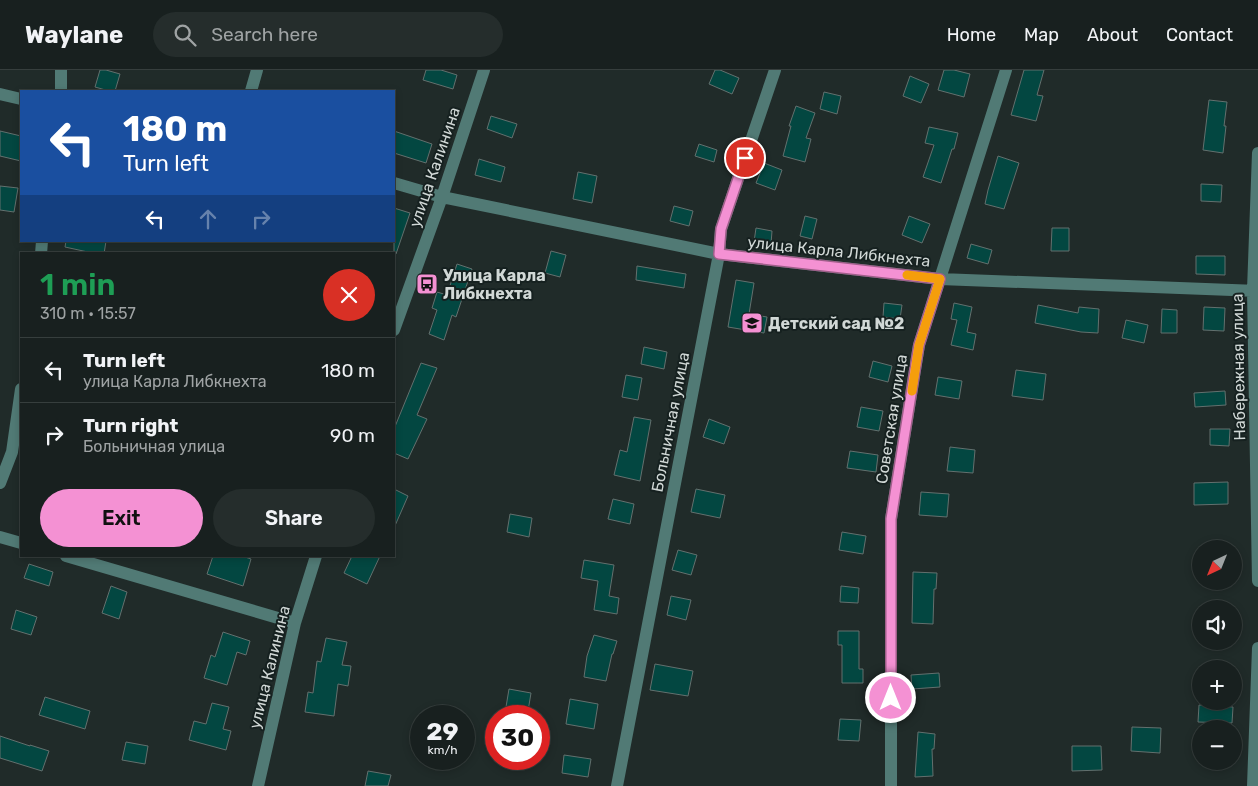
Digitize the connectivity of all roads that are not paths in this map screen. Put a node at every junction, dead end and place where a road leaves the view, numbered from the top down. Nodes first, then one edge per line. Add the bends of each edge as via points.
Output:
1 (61, 70) edge
2 (257, 70) edge
3 (484, 70) edge
4 (775, 70) edge
5 (1006, 70) edge
6 (61, 90) edge
7 (251, 90) edge
8 (0, 94) edge
9 (20, 98) edge
10 (1258, 153) edge
11 (395, 183) edge
12 (442, 196) junction
13 (719, 254) junction
14 (940, 279) junction
15 (1256, 291) edge
16 (395, 327) edge
17 (20, 395) edge
18 (0, 483) edge
19 (0, 537) edge
20 (20, 543) edge
21 (69, 557) edge
22 (316, 557) edge
23 (1258, 581) edge
24 (295, 623) junction
25 (1258, 648) edge
26 (258, 786) edge
27 (617, 786) edge
28 (891, 786) edge
29 (1253, 786) edge

1 - 6 street
2 - 7 street
3 - 12 street, улица Калинина
4 - 13 street, Больничная улица via 721,229
5 - 14 street, Советская улица
8 - 9 street
10 - 15 street, Набережная улица
11 - 12 street, улица Карла Либкнехта
12 - 13 street, улица Карла Либкнехта
12 - 16 street, улица Калинина
13 - 14 street, улица Карла Либкнехта
13 - 27 street, Больничная улица
14 - 15 street, улица Карла Либкнехта
14 - 28 street, Советская улица via 919,345 891,519
15 - 23 street, Набережная улица
17 - 18 street via 12,452
19 - 20 street
21 - 24 street
22 - 24 street, улица Калинина
24 - 26 street, улица Калинина
25 - 29 street

